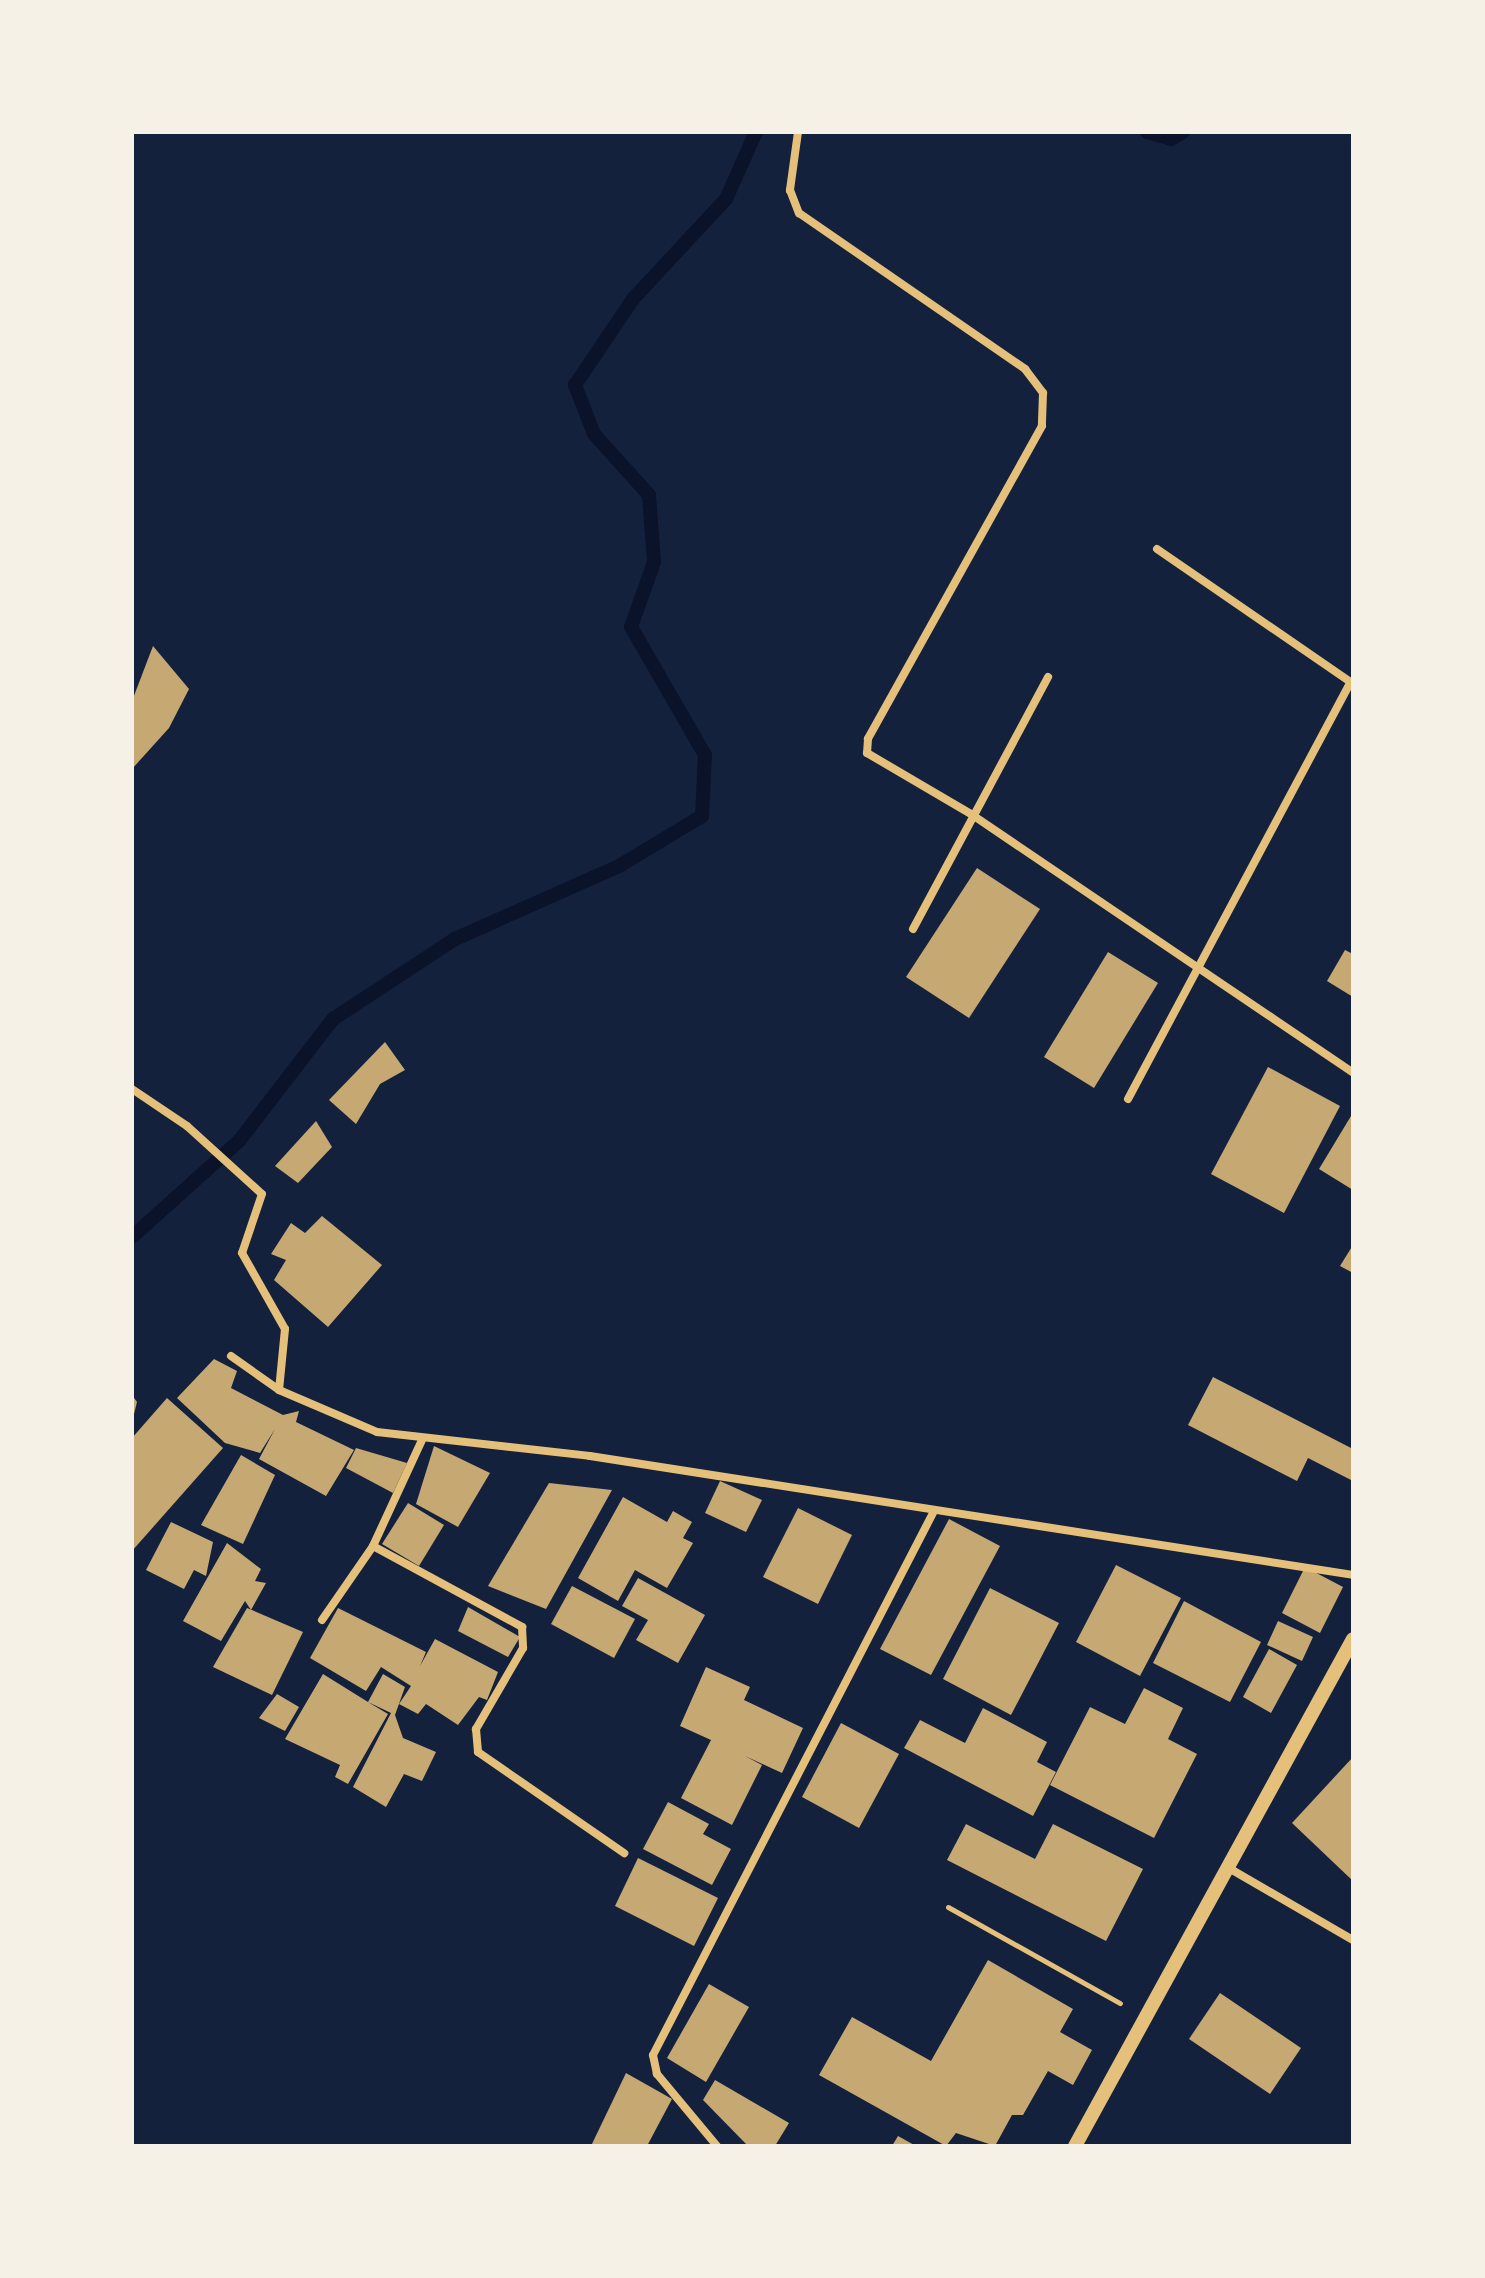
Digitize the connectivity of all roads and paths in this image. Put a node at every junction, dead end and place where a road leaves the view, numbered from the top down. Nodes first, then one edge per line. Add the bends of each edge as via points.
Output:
1 (798, 132) edge
2 (1157, 549) dead end
3 (1048, 677) dead end
4 (1352, 683) edge
5 (971, 814) junction
6 (913, 929) dead end
7 (1194, 967) junction
8 (1353, 1073) edge
9 (132, 1089) edge
10 (1128, 1099) dead end
11 (231, 1356) dead end
12 (280, 1386) junction
13 (423, 1438) junction
14 (934, 1511) junction
15 (373, 1546) junction
16 (1353, 1575) edge
17 (322, 1620) dead end
18 (1353, 1639) edge
19 (624, 1853) dead end
20 (1226, 1867) junction
21 (948, 1907) dead end
22 (1353, 1940) edge
23 (1145, 2017) junction
24 (717, 2146) edge
25 (1075, 2146) edge

1 - 5 street via 790,190 799,213 1025,369 1043,393 1042,426 866,747 872,759
2 - 4 street
3 - 5 street
4 - 7 street
5 - 6 street
5 - 7 street
7 - 8 street
7 - 10 street
9 - 12 street via 187,1126 256,1185 261,1203 242,1253 279,1310 288,1354
11 - 12 street
12 - 13 street via 349,1424
13 - 14 street via 590,1456
13 - 15 street
14 - 16 street
14 - 24 street via 653,2055 657,2074
15 - 17 street
15 - 19 street via 522,1627 523,1648 476,1729 478,1752
18 - 20 street
20 - 22 street
20 - 23 street
21 - 23 path
23 - 25 street

